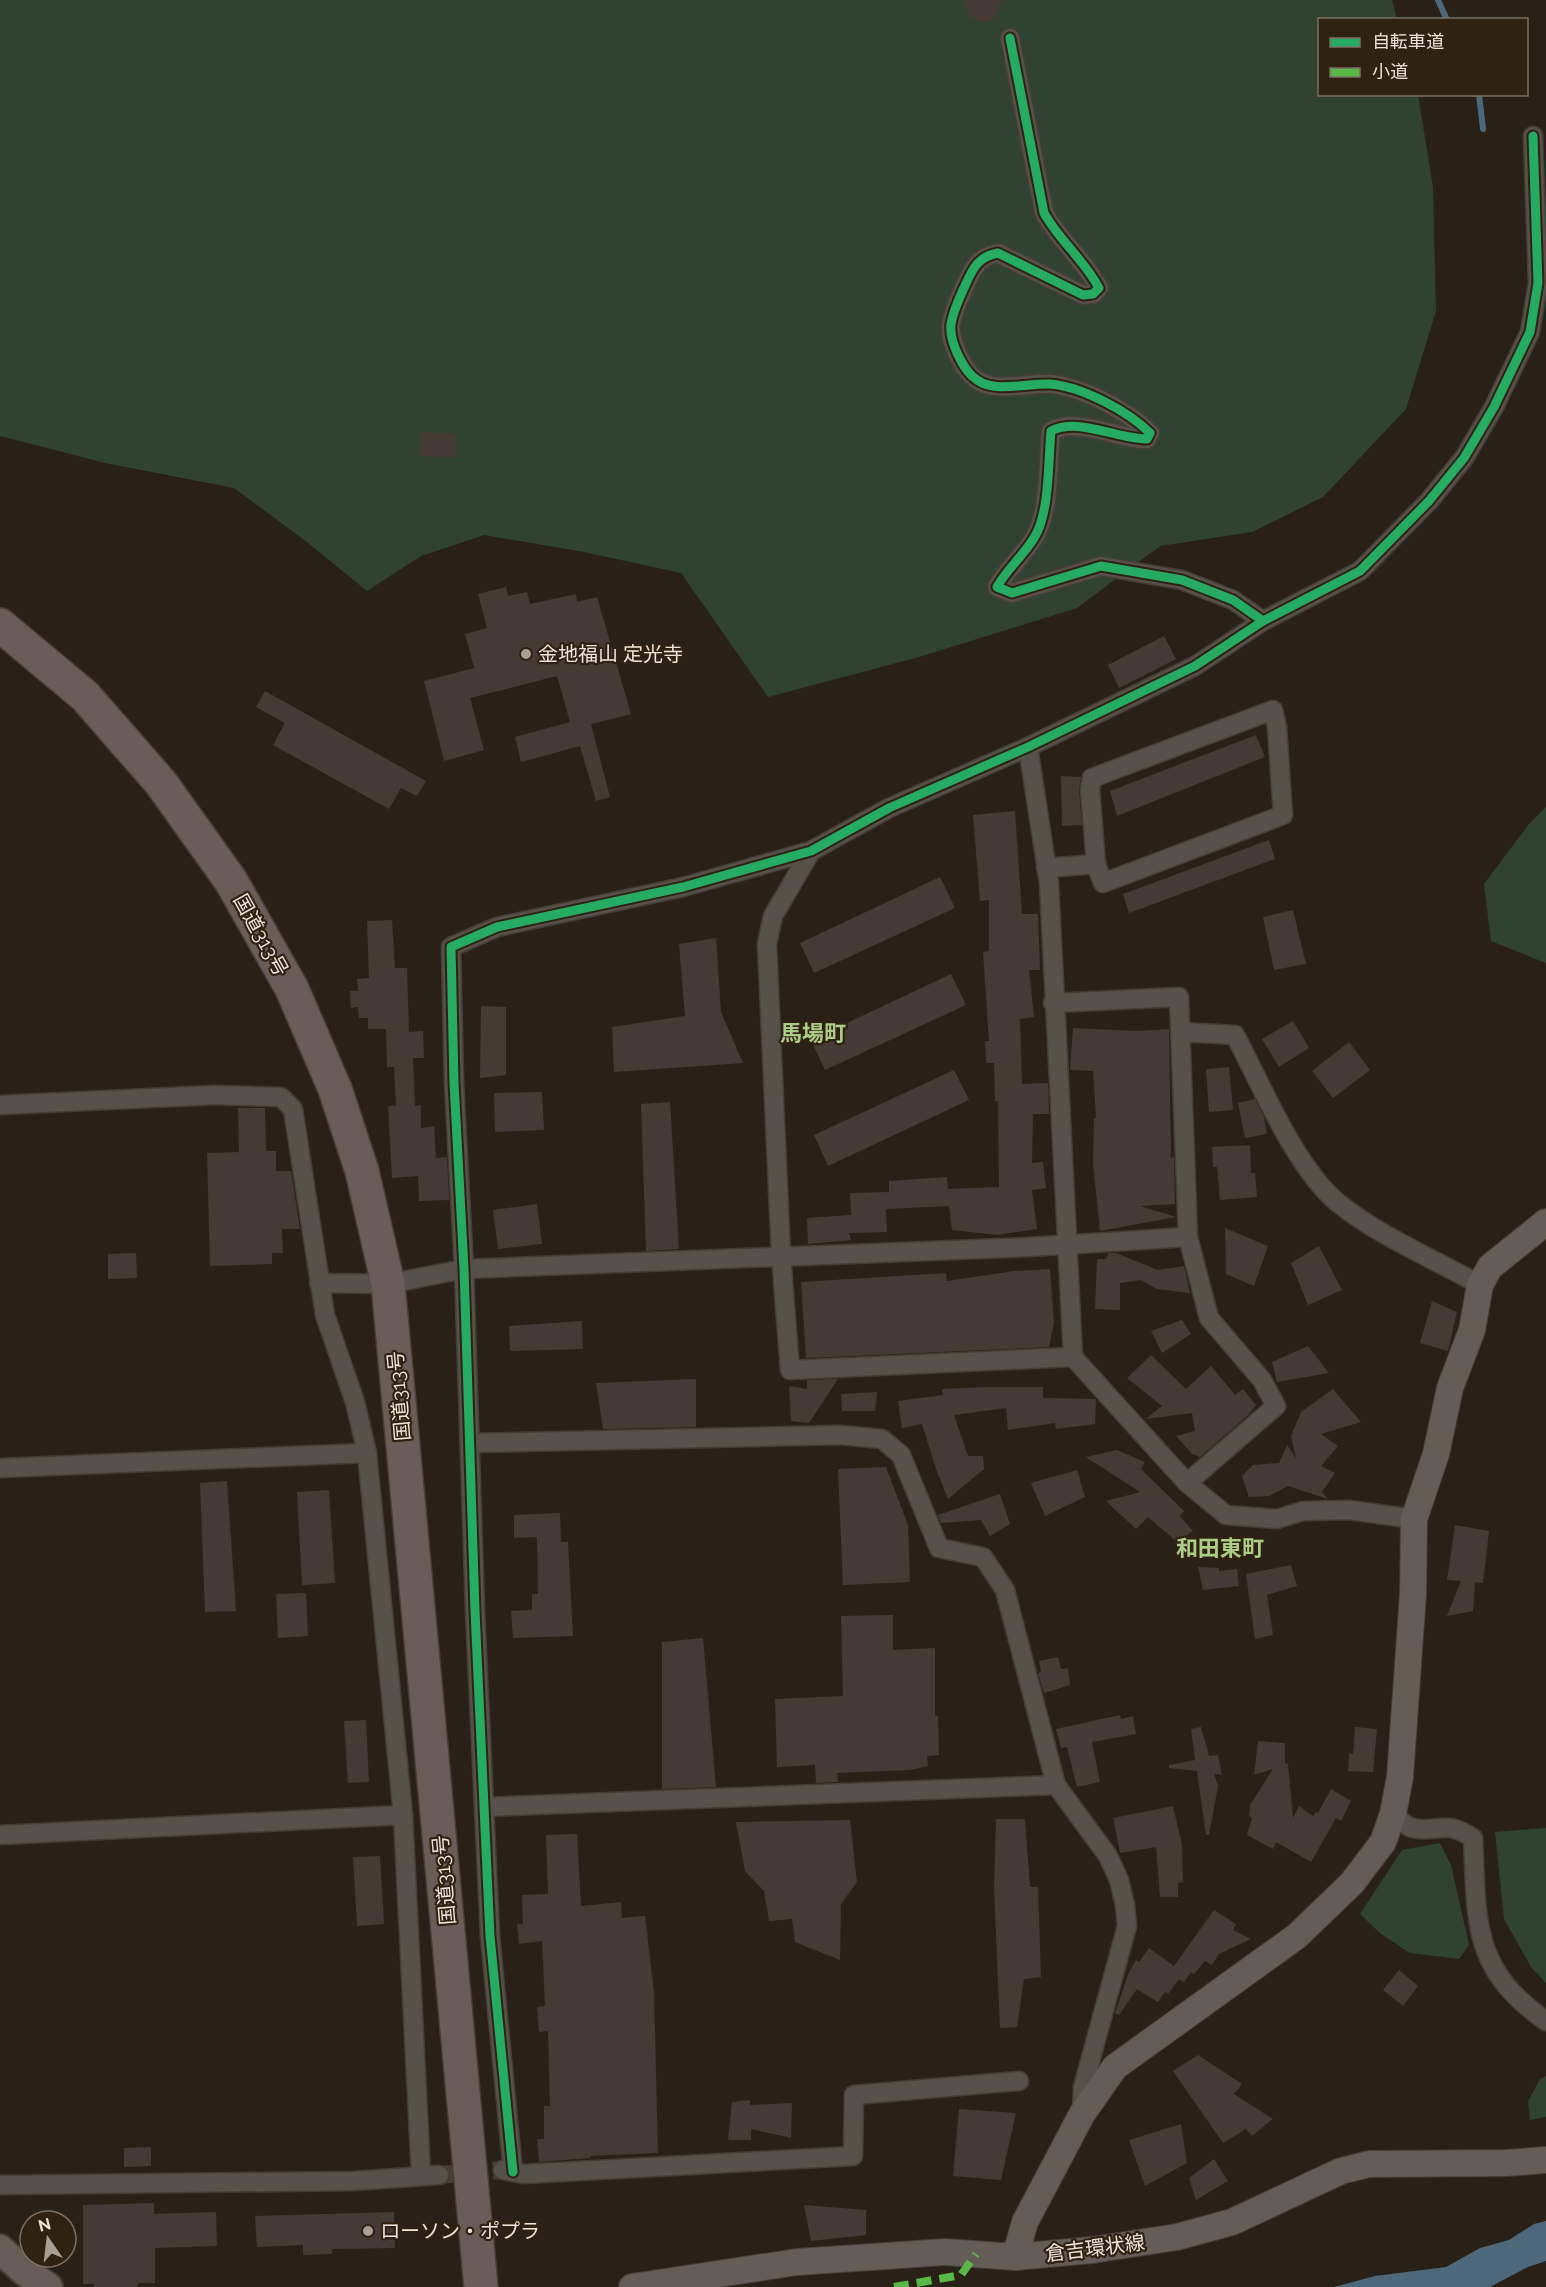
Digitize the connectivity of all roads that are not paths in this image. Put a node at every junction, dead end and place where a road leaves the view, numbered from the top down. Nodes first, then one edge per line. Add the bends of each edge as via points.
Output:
1 (1010, 38) dead end
2 (1533, 136) dead end
3 (1263, 621) junction
4 (0, 625) edge
5 (1028, 747) junction
6 (811, 850) junction
7 (1095, 864) junction
8 (1046, 868) junction
9 (1053, 1003) junction
10 (1182, 1032) junction
11 (0, 1105) edge
12 (1546, 1222) edge
13 (1188, 1238) junction
14 (1067, 1245) junction
15 (781, 1255) junction
16 (464, 1269) junction
17 (319, 1283) junction
18 (388, 1284) junction
19 (1480, 1285) junction
20 (1073, 1357) junction
21 (470, 1443) junction
22 (367, 1453) junction
23 (0, 1468) edge
24 (1187, 1483) junction
25 (1414, 1519) junction
26 (1056, 1785) junction
27 (485, 1807) junction
28 (1393, 1814) junction
29 (403, 1815) junction
30 (0, 1835) edge
31 (1546, 2021) edge
32 (1019, 2081) dead end
33 (1082, 2114) junction
34 (1546, 2160) edge
35 (0, 2185) edge
36 (0, 2249) edge
37 (1015, 2257) junction
38 (48, 2287) edge
39 (481, 2287) edge
40 (632, 2287) edge

1 - 3 street via 1044,213 1056,235 1099,288 1093,294 1083,295 998,253 987,255 976,263 954,310 950,327 960,360 976,380 992,385 1051,384 1082,393 1135,418 1150,433 1146,439 1079,427 1051,431 1041,523 997,587 1012,593 1101,566 1182,580 1233,600
2 - 3 street via 1538,283 1530,332 1494,407 1464,458 1429,501 1360,571
3 - 5 street via 1195,666
4 - 18 highway, 国道313号 via 85,696 160,783 231,881 292,989 335,1089 362,1171
5 - 6 street via 908,799
5 - 8 street
6 - 15 street via 773,916 767,944
6 - 16 street via 683,887 497,927 451,947
7 - 7 street via 1092,778 1273,710 1278,727 1282,815 1103,884
7 - 8 street
8 - 9 street
9 - 10 street via 1179,997
9 - 14 street
10 - 13 street
10 - 19 street via 1235,1035 1305,1167 1337,1202
11 - 17 street via 215,1095 281,1097 293,1108
12 - 19 street via 1490,1266
13 - 14 street
13 - 24 street via 1209,1318 1262,1380 1276,1406
14 - 15 street
14 - 20 street
15 - 16 street
15 - 20 street via 790,1370
16 - 18 street
16 - 21 street
17 - 18 street
17 - 22 street
18 - 39 highway, 国道313号
19 - 25 street via 1472,1330 1450,1388 1436,1454
20 - 24 street
21 - 26 street via 755,1435 882,1439 901,1455 939,1548 983,1557 1005,1590
21 - 27 street
22 - 23 street
22 - 29 street
24 - 25 street via 1226,1515 1277,1519 1303,1511 1348,1510
25 - 28 street via 1413,1605 1400,1777
26 - 27 street
26 - 33 street via 1108,1856 1119,1880 1127,1926 1083,2087
27 - 32 street via 490,1936 508,2171 524,2174 852,2156 854,2095
28 - 31 street via 1412,1828 1446,1826 1473,1838 1477,1920 1485,1951 1496,1974 1522,2004
28 - 33 street via 1383,1842 1326,1910 1297,1936 1115,2067
29 - 30 street
29 - 35 street via 430,2175 354,2181
33 - 37 street via 1025,2222
34 - 37 street, 倉吉環状線 via 1369,2164 1341,2171 1232,2222 1177,2237
36 - 38 main road
37 - 40 street, 倉吉環状線 via 945,2252 797,2262

